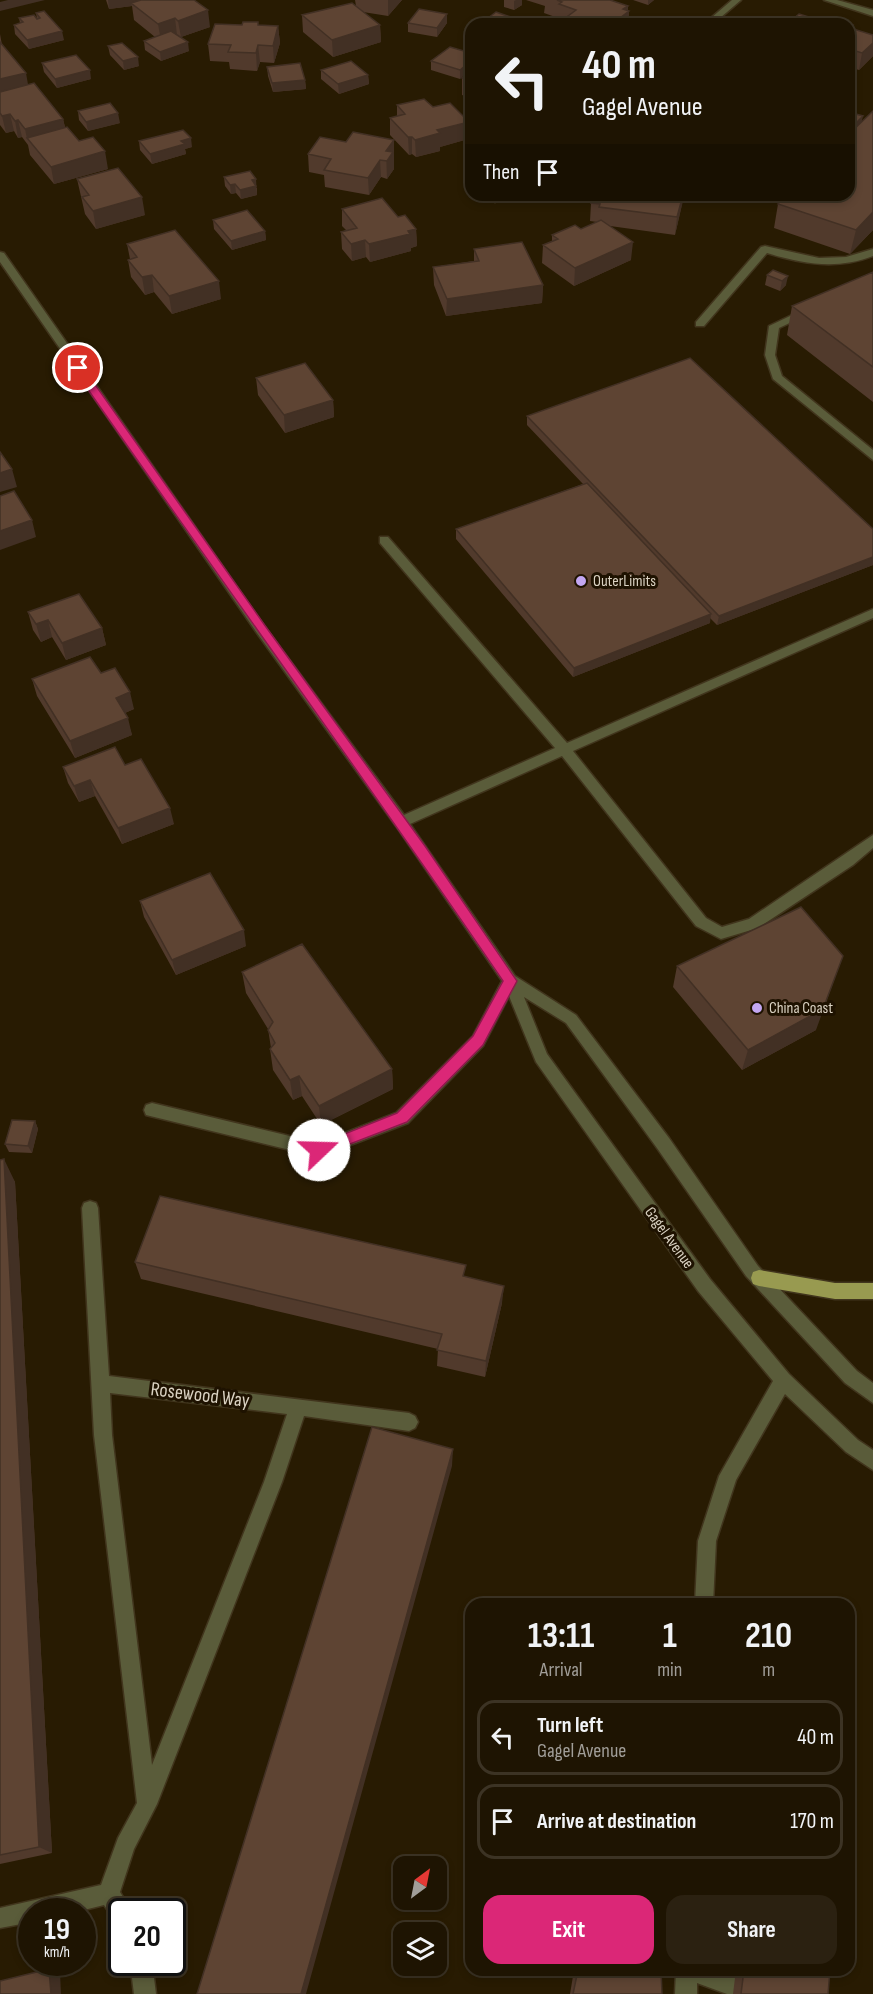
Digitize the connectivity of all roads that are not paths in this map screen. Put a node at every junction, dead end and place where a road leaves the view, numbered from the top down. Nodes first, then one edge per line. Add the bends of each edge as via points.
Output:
1 (737, 0) edge
2 (828, 0) edge
3 (873, 13) edge
4 (715, 18) edge
5 (873, 252) edge
6 (0, 255) edge
7 (825, 303) edge
8 (700, 324) dead end
9 (873, 456) edge
10 (384, 540) dead end
11 (873, 613) edge
12 (564, 749) junction
13 (401, 822) junction
14 (873, 840) edge
15 (510, 981) junction
16 (152, 1110) dead end
17 (90, 1208) dead end
18 (759, 1278) junction
19 (873, 1291) edge
20 (783, 1380) junction
21 (101, 1383) junction
22 (873, 1394) edge
23 (298, 1407) junction
24 (409, 1422) dead end
25 (873, 1461) edge
26 (704, 1598) edge
27 (147, 1804) junction
28 (109, 1894) junction
29 (91, 1898) edge
30 (112, 1898) edge
31 (18, 1914) edge
32 (0, 1918) edge
33 (143, 1976) edge
34 (688, 1976) edge
35 (706, 1976) edge
36 (734, 1986) dead end
37 (145, 1994) edge
38 (686, 1994) edge

1 - 4 street
2 - 3 street
5 - 8 street via 857,260 817,262 765,249
6 - 13 street, Gagel Avenue via 261,630
7 - 9 street via 774,326 770,355 777,377
10 - 12 street
11 - 12 street
12 - 13 street
12 - 14 street via 701,922 721,933 753,924
13 - 15 street, Gagel Avenue
15 - 16 street via 478,1041 402,1118 319,1150
15 - 18 street, Gagel Avenue via 571,1019
15 - 20 street, Gagel Avenue via 541,1057 704,1285
17 - 21 street
18 - 19 main road via 835,1291
18 - 22 street, Gagel Avenue via 851,1377
20 - 25 street, Gagel Avenue
20 - 26 street via 728,1476 707,1541
21 - 23 street, Rosewood Way
21 - 27 street via 103,1435
23 - 24 street, Rosewood Way
23 - 27 street via 273,1482
27 - 28 street via 125,1845
28 - 29 street
28 - 30 street
31 - 32 street
33 - 37 street
34 - 38 street
35 - 36 street

